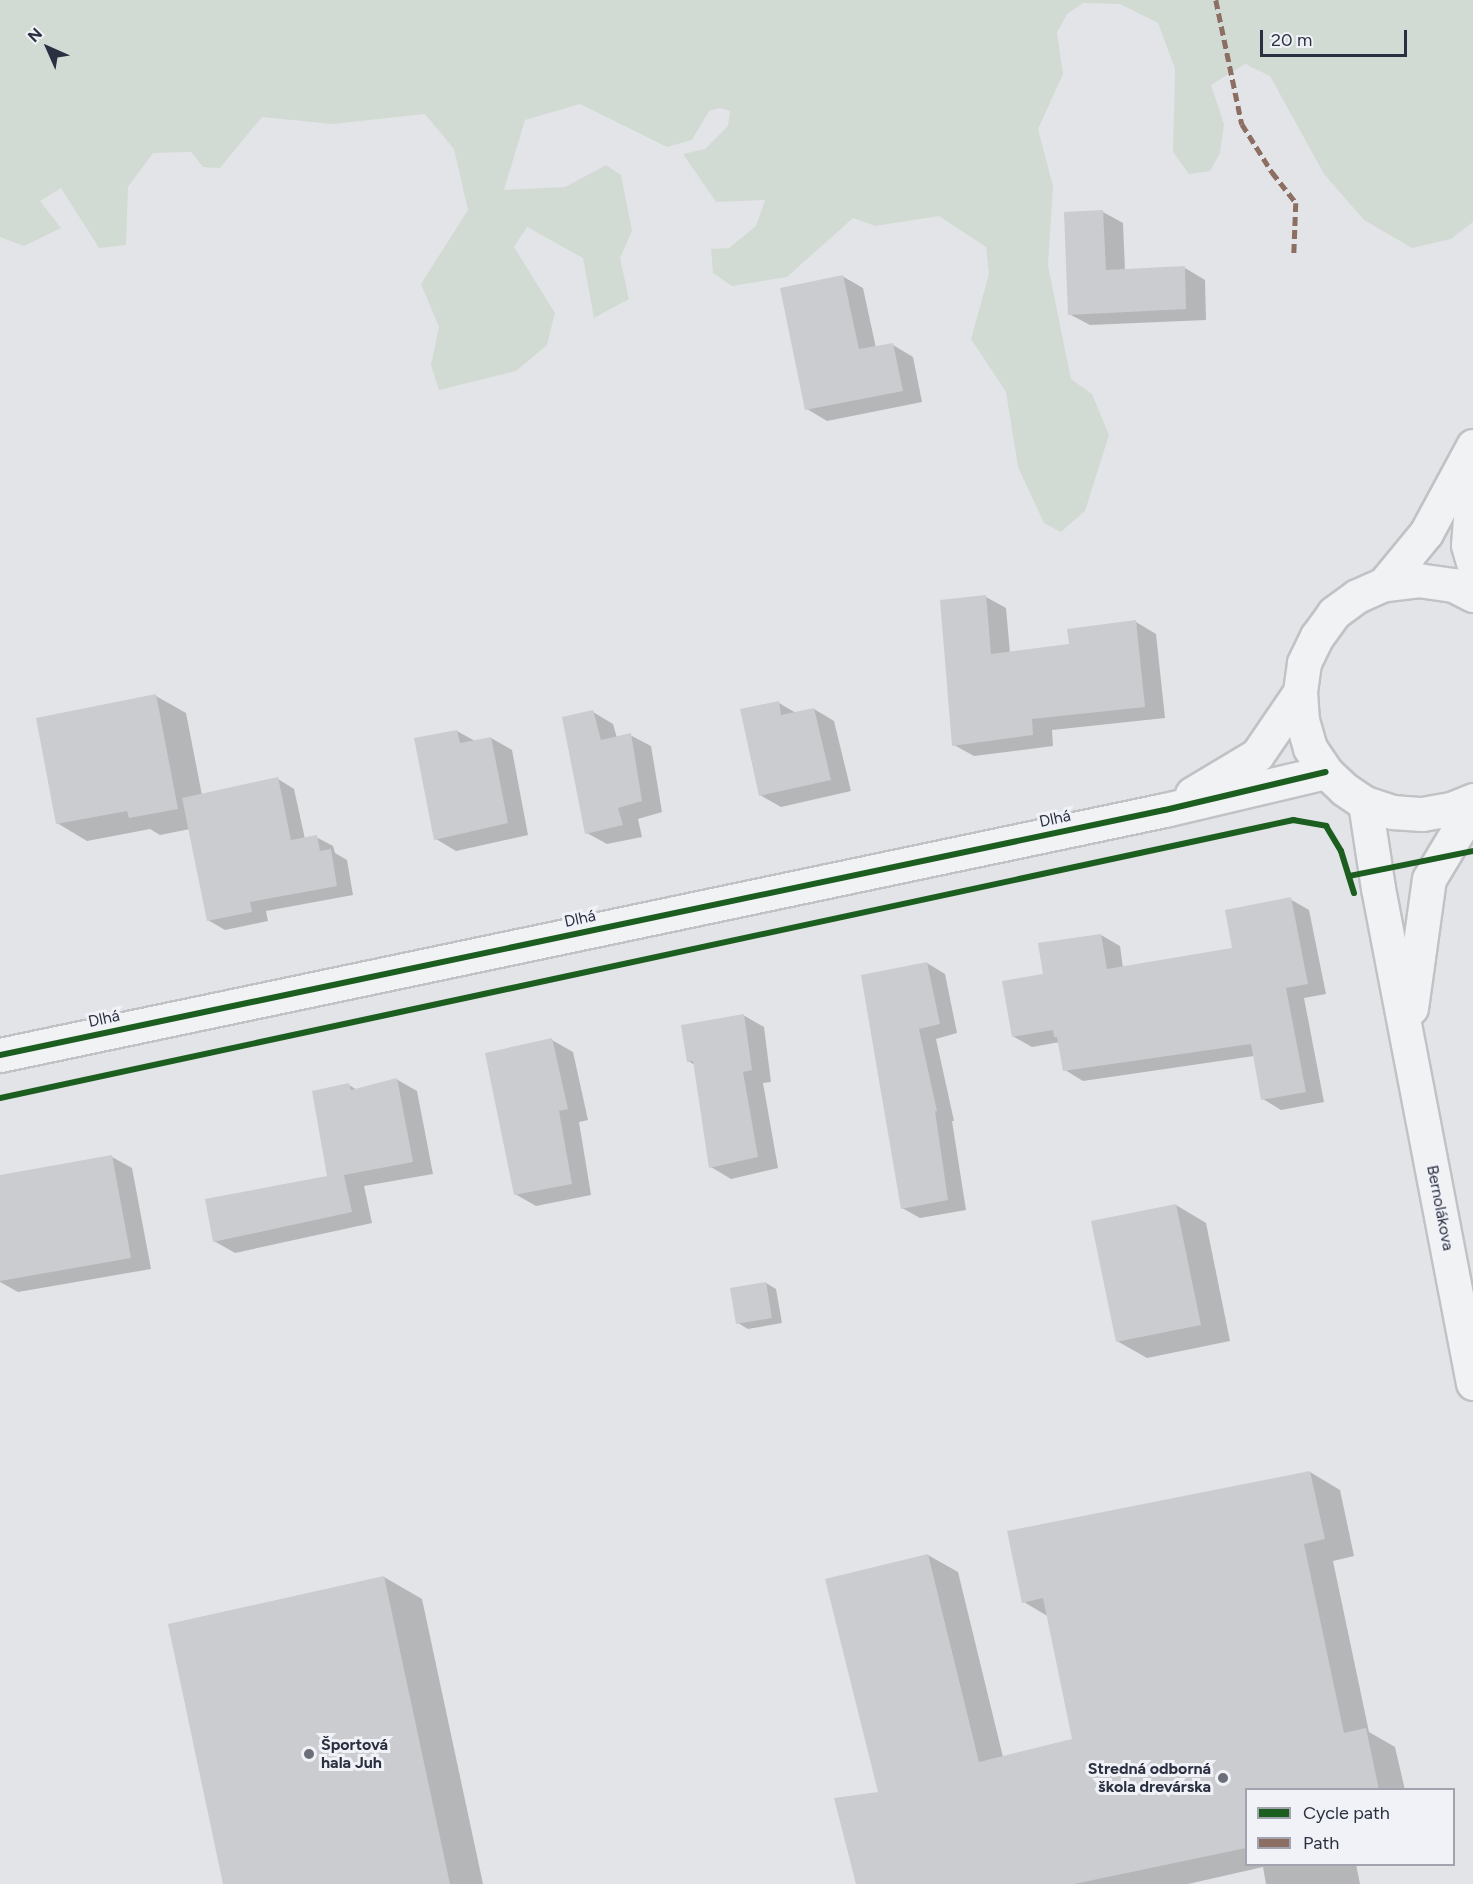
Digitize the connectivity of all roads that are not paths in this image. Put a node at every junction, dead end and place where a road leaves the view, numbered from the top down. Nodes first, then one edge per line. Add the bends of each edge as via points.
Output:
1 (1473, 446) edge
2 (1473, 479) edge
3 (1473, 562) edge
4 (1384, 584) junction
5 (1473, 595) edge
6 (1300, 692) junction
7 (1326, 772) junction
8 (1473, 800) edge
9 (1365, 803) junction
10 (1473, 806) edge
11 (1165, 810) junction
12 (1407, 1034) junction
13 (0, 1055) edge
14 (1473, 1383) edge

1 - 4 street via 1426,533
2 - 3 street via 1468,545
4 - 5 street via 1419,580 1453,585
4 - 6 street via 1357,596 1334,614 1317,636 1304,663
6 - 7 street via 1310,748
6 - 11 street via 1257,755
7 - 9 street
7 - 11 street, Dlhá
8 - 9 street via 1451,810 1422,814 1392,812
9 - 12 street, Bernolákova
10 - 12 street via 1429,879
11 - 13 street, Dlhá
12 - 14 street, Bernolákova

